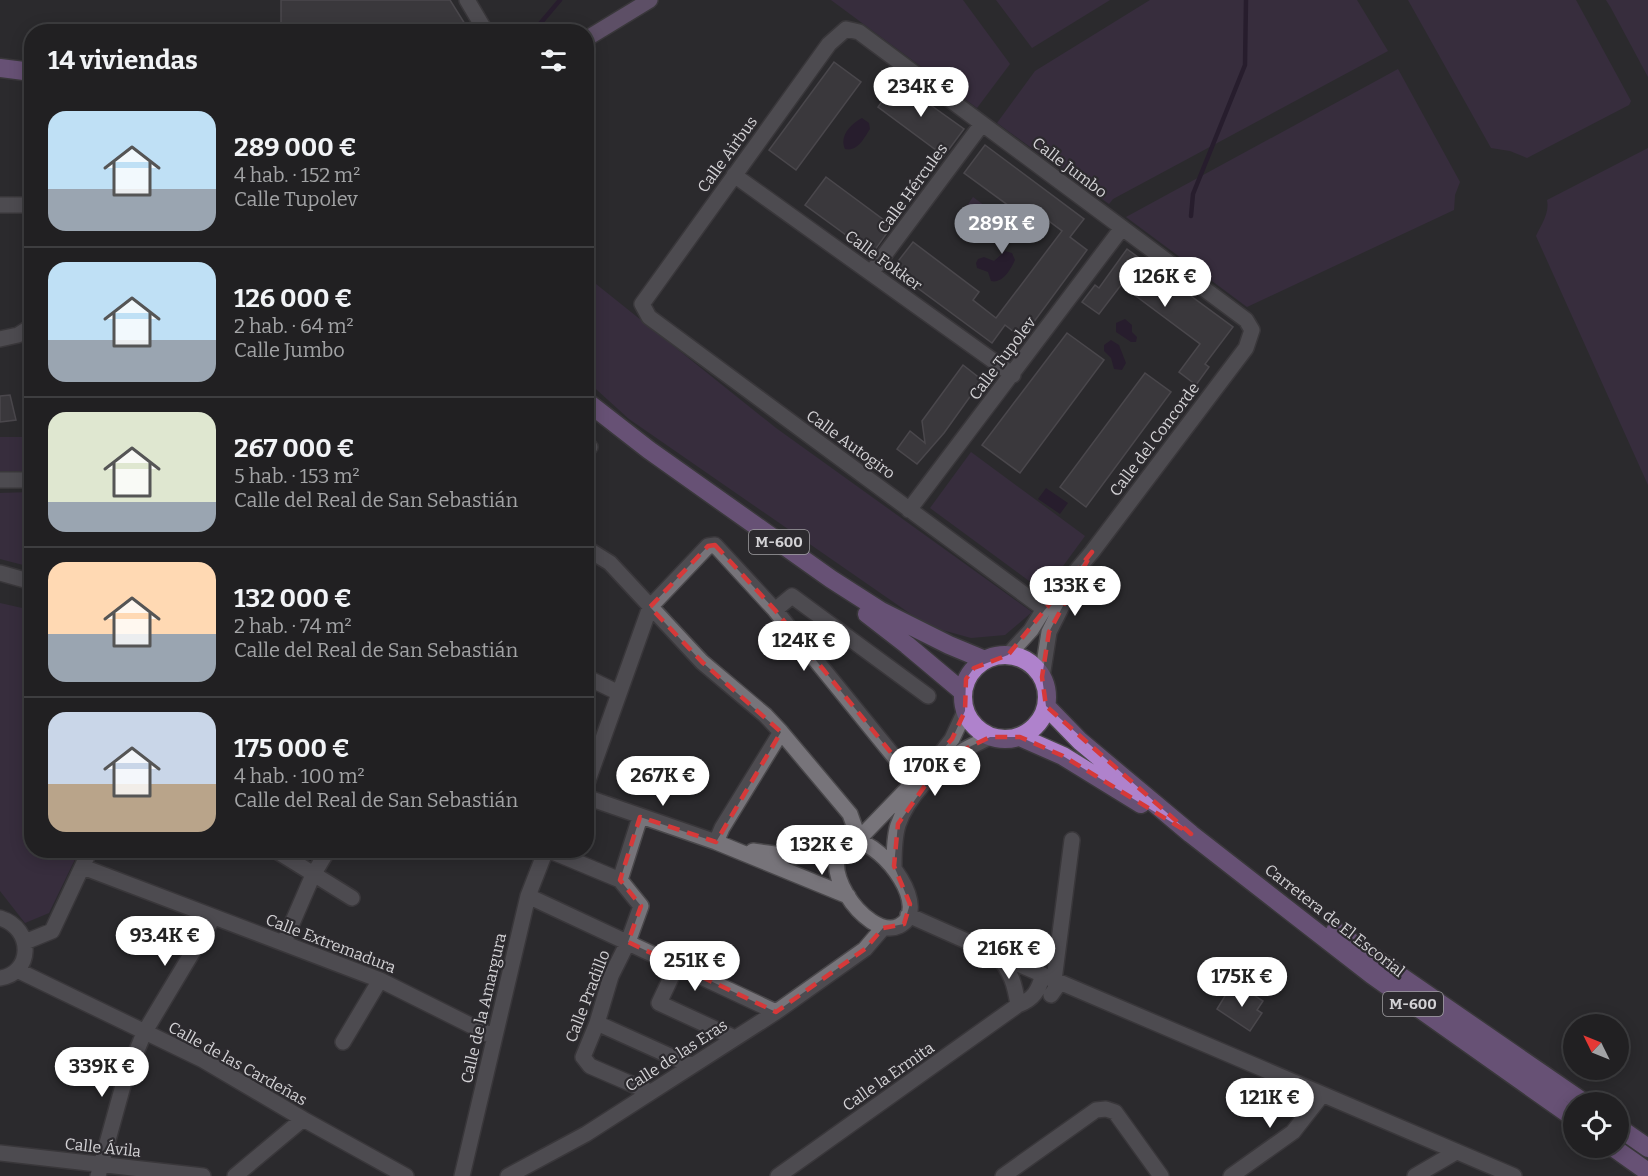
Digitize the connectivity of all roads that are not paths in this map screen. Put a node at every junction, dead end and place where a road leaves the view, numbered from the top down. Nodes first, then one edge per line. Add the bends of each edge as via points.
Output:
1 (467, 0) edge
2 (650, 0) edge
3 (481, 24) edge
4 (846, 29) joint
5 (594, 34) edge
6 (0, 68) edge
7 (24, 71) edge
8 (982, 124) junction
9 (734, 175) junction
10 (0, 205) edge
11 (24, 206) edge
12 (1122, 228) junction
13 (871, 273) junction
14 (642, 304) joint
15 (24, 331) edge
16 (0, 339) edge
17 (1246, 348) joint
18 (1012, 375) junction
19 (594, 407) edge
20 (594, 422) edge
21 (0, 480) edge
22 (24, 480) edge
23 (909, 510) junction
24 (1092, 552) junction
25 (594, 553) edge
26 (0, 573) edge
27 (24, 580) edge
28 (650, 607) junction
29 (1044, 609) junction
30 (775, 610) junction
31 (1008, 655) junction
32 (985, 660) junction
33 (1042, 677) junction
34 (594, 681) edge
35 (963, 692) junction
36 (620, 693) junction
37 (928, 696) dead end
38 (1046, 706) junction
39 (965, 711) junction
40 (781, 732) junction
41 (990, 737) junction
42 (1020, 737) junction
43 (594, 764) edge
44 (914, 781) junction
45 (594, 800) edge
46 (640, 817) junction
47 (1191, 834) junction
48 (1072, 840) dead end
49 (856, 841) junction
50 (721, 845) junction
51 (837, 851) junction
52 (86, 858) edge
53 (286, 858) edge
54 (323, 858) edge
55 (544, 858) edge
56 (566, 858) edge
57 (894, 866) junction
58 (82, 867) junction
59 (313, 875) junction
60 (620, 880) junction
61 (1256, 884) junction
62 (528, 896) junction
63 (848, 896) junction
64 (352, 898) dead end
65 (0, 907) edge
66 (908, 915) junction
67 (213, 918) junction
68 (6, 921) edge
69 (884, 928) junction
70 (25, 942) junction
71 (284, 942) junction
72 (627, 942) junction
73 (997, 955) junction
74 (677, 965) junction
75 (16, 970) junction
76 (1044, 976) junction
77 (0, 978) edge
78 (380, 980) junction
79 (1081, 992) junction
80 (1051, 996) junction
81 (1024, 1003) junction
82 (776, 1012) junction
83 (597, 1023) junction
84 (144, 1032) junction
85 (494, 1036) junction
86 (735, 1038) junction
87 (343, 1042) dead end
88 (692, 1066) junction
89 (651, 1092) junction
90 (1568, 1092) edge
91 (1322, 1095) junction
92 (1563, 1110) edge
93 (303, 1119) junction
94 (1629, 1135) edge
95 (1648, 1148) edge
96 (1456, 1152) junction
97 (0, 1153) edge
98 (1628, 1158) edge
99 (99, 1171) edge
100 (1648, 1172) edge
101 (203, 1176) edge
102 (235, 1176) edge
103 (406, 1176) edge
104 (462, 1176) edge
105 (508, 1176) edge
106 (778, 1176) edge
107 (1003, 1176) edge
108 (1161, 1176) edge
109 (1232, 1176) edge
110 (1415, 1176) edge
111 (1514, 1176) edge

1 - 3 street
2 - 5 main road
4 - 8 street, Calle Jumbo via 859,32
4 - 9 street, Calle Airbus via 829,44
6 - 7 highway
8 - 12 street, Calle Jumbo
8 - 13 street, Calle Hércules
9 - 13 street, Calle Fokker
9 - 14 street, Calle Airbus
10 - 11 street
12 - 17 street, Calle Jumbo via 1246,320 1251,330
12 - 18 street, Calle Tupolev
13 - 18 street, Calle Fokker
14 - 23 street, Calle Autogiro via 649,317
15 - 16 street
17 - 24 street, Calle del Concorde
18 - 23 street, Calle Tupolev
19 - 32 highway, M-600 via 831,579 881,611
20 - 35 highway, M-600 via 886,628
21 - 22 street
23 - 29 street, Calle Autogiro
24 - 29 street, Calle del Concorde
24 - 33 street, Calle del Concorde via 1049,632
25 - 28 street via 610,563
26 - 27 street
28 - 30 street via 708,546 715,545
28 - 36 street
28 - 40 street via 702,662
29 - 31 street, Calle del Concorde
30 - 37 street via 792,596
30 - 44 street
31 - 32 highway
31 - 33 highway via 1022,658
32 - 35 highway via 966,679
33 - 38 highway via 1047,691
34 - 36 street
35 - 39 highway
36 - 43 street
38 - 42 highway via 1032,730
38 - 47 highway, Carretera de El Escorial / M-600 via 1080,741
39 - 41 highway via 975,727
39 - 44 street via 952,739
40 - 49 street via 850,814
40 - 50 street via 722,828
41 - 42 highway, M-600
41 - 57 street via 959,752 914,795 898,824
42 - 47 highway, Carretera de El Escorial / M-600 via 1064,756
44 - 49 street
45 - 46 street
46 - 50 street
46 - 60 street
47 - 61 highway, Carretera de El Escorial / M-600
48 - 76 street
49 - 51 street
49 - 57 street via 878,851
50 - 51 street via 795,857
50 - 63 street
51 - 63 street via 836,865
52 - 58 street
53 - 59 street
54 - 59 street
55 - 62 street, Calle de la Amargura
56 - 60 street
57 - 66 street via 908,895
58 - 67 street, Calle Extremadura
58 - 70 street via 52,931
59 - 64 street
59 - 71 street
60 - 72 street, Calle Pradillo via 641,906
61 - 90 highway via 1329,927
61 - 92 highway, Carretera de El Escorial / M-600 via 1372,975
62 - 72 street
62 - 85 street, Calle de la Amargura
63 - 69 street via 870,921
65 - 68 street
66 - 69 street, Calle de las Eras via 904,924
66 - 73 street
67 - 71 street, Calle Extremadura
67 - 84 street
68 - 70 street via 21,932
69 - 82 street, Calle de las Eras via 865,949
70 - 75 street via 24,957
71 - 78 street, Calle Extremadura
72 - 74 street
72 - 83 street, Calle Pradillo via 611,976
73 - 76 street
73 - 81 street via 1009,970
74 - 82 street
74 - 86 street via 660,1003
75 - 77 street
75 - 84 street, Calle de las Cardeñas
76 - 79 street
76 - 80 street via 1056,988
76 - 81 street, Calle la Ermita via 1038,992
78 - 85 street, Calle Extremadura
78 - 87 street
79 - 80 street, Calle la Ermita
79 - 91 street
80 - 81 street, Calle la Ermita
81 - 106 street, Calle la Ermita
82 - 86 street, Calle de las Eras
83 - 88 street
83 - 89 street, Calle Pradillo via 583,1057 590,1066
84 - 93 street, Calle de las Cardeñas via 203,1060
84 - 99 street via 124,1082
85 - 104 street, Calle de la Amargura
86 - 88 street, Calle de las Eras
88 - 89 street, Calle de las Eras
89 - 105 street, Calle de las Eras via 586,1134
91 - 96 street
91 - 109 street via 1293,1132
93 - 102 street
93 - 103 street, Calle de las Cardeñas
94 - 95 highway
96 - 110 street
96 - 111 street
97 - 99 street, Calle Ávila
98 - 100 highway
99 - 101 street, Calle Ávila
107 - 108 street via 1096,1110 1106,1108 1115,1112

